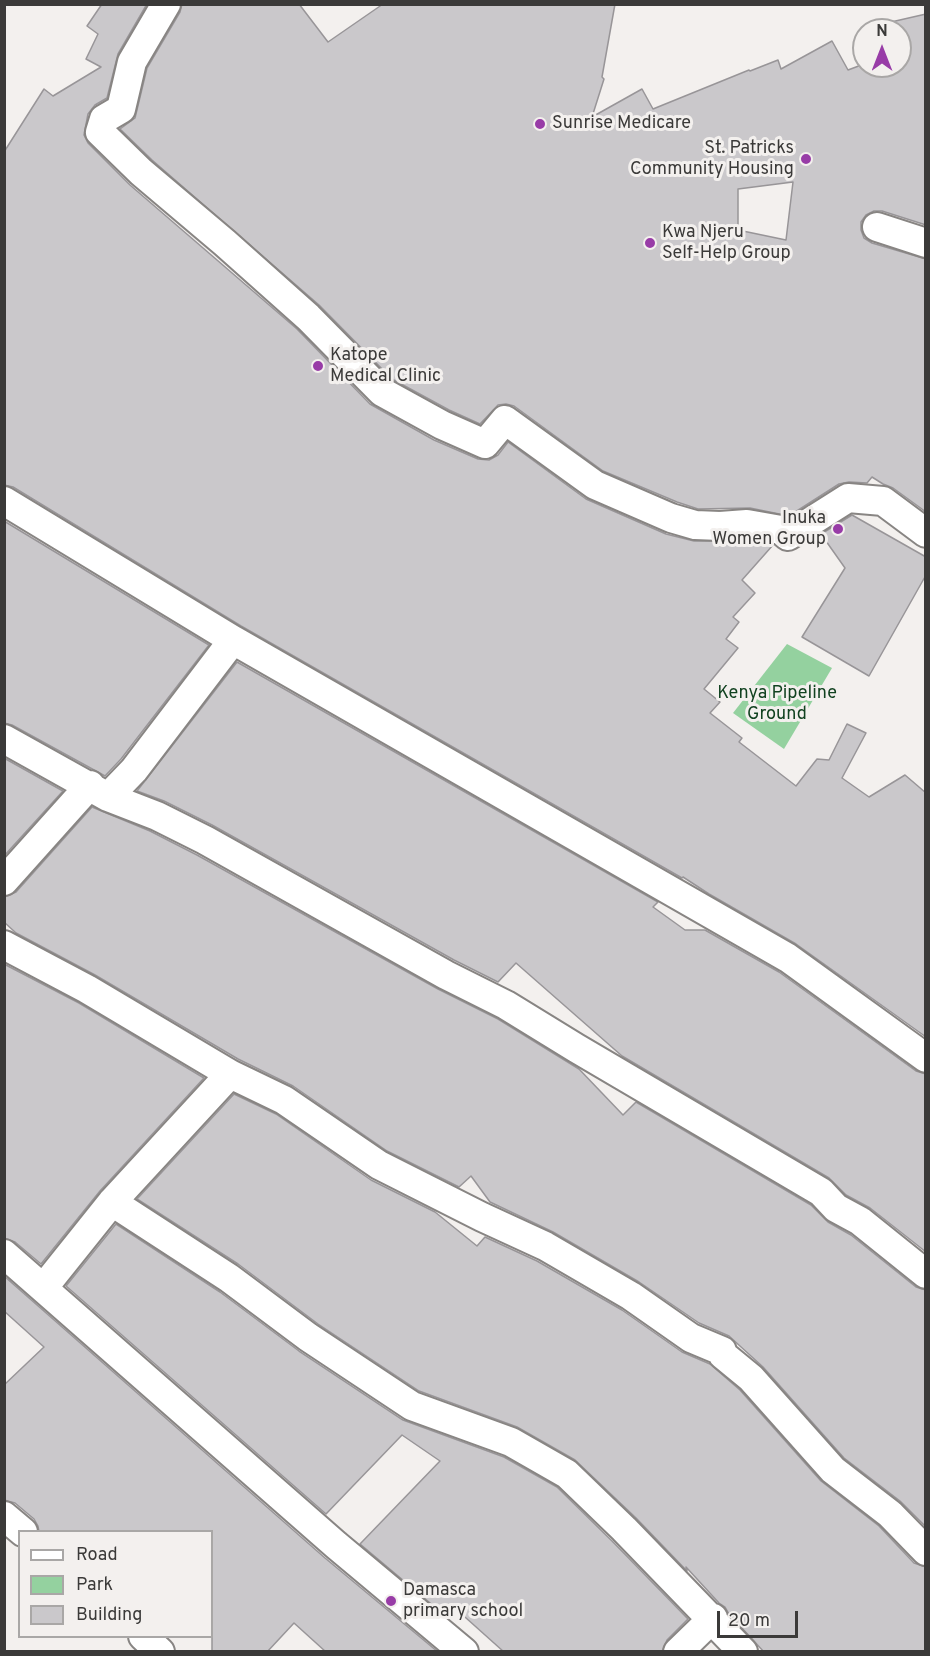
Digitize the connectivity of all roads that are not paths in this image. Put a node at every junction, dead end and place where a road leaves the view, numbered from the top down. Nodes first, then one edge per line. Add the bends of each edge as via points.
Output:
1 (166, 4) edge
2 (877, 227) dead end
3 (926, 243) edge
4 (4, 501) edge
5 (926, 533) edge
6 (233, 640) junction
7 (4, 739) edge
8 (99, 791) junction
9 (4, 881) edge
10 (4, 945) edge
11 (926, 1058) edge
12 (230, 1074) junction
13 (112, 1202) junction
14 (4, 1254) edge
15 (926, 1274) edge
16 (44, 1287) junction
17 (4, 1516) edge
18 (21, 1530) edge
19 (926, 1551) edge
20 (712, 1618) junction
21 (145, 1638) edge
22 (160, 1652) edge
23 (464, 1652) edge
24 (678, 1652) edge
25 (743, 1652) edge

1 - 5 street via 132,62 121,109 104,119 100,132 308,317 382,392 485,444 506,420 595,485 694,525 747,524 781,530 788,536 848,498 861,498 883,501
2 - 3 street
4 - 6 street
6 - 8 street via 134,770
6 - 11 street via 788,958
7 - 8 street
8 - 9 street
8 - 15 street via 205,840 506,1005 821,1192 836,1208 860,1221
10 - 12 street
12 - 13 street
12 - 19 street via 284,1100 379,1165 544,1246 631,1296 691,1338 722,1351 833,1470 890,1514
13 - 16 street
13 - 20 street via 412,1406 511,1442 567,1474
14 - 16 street
16 - 23 street
17 - 18 street
20 - 24 street
20 - 25 street
21 - 22 street

